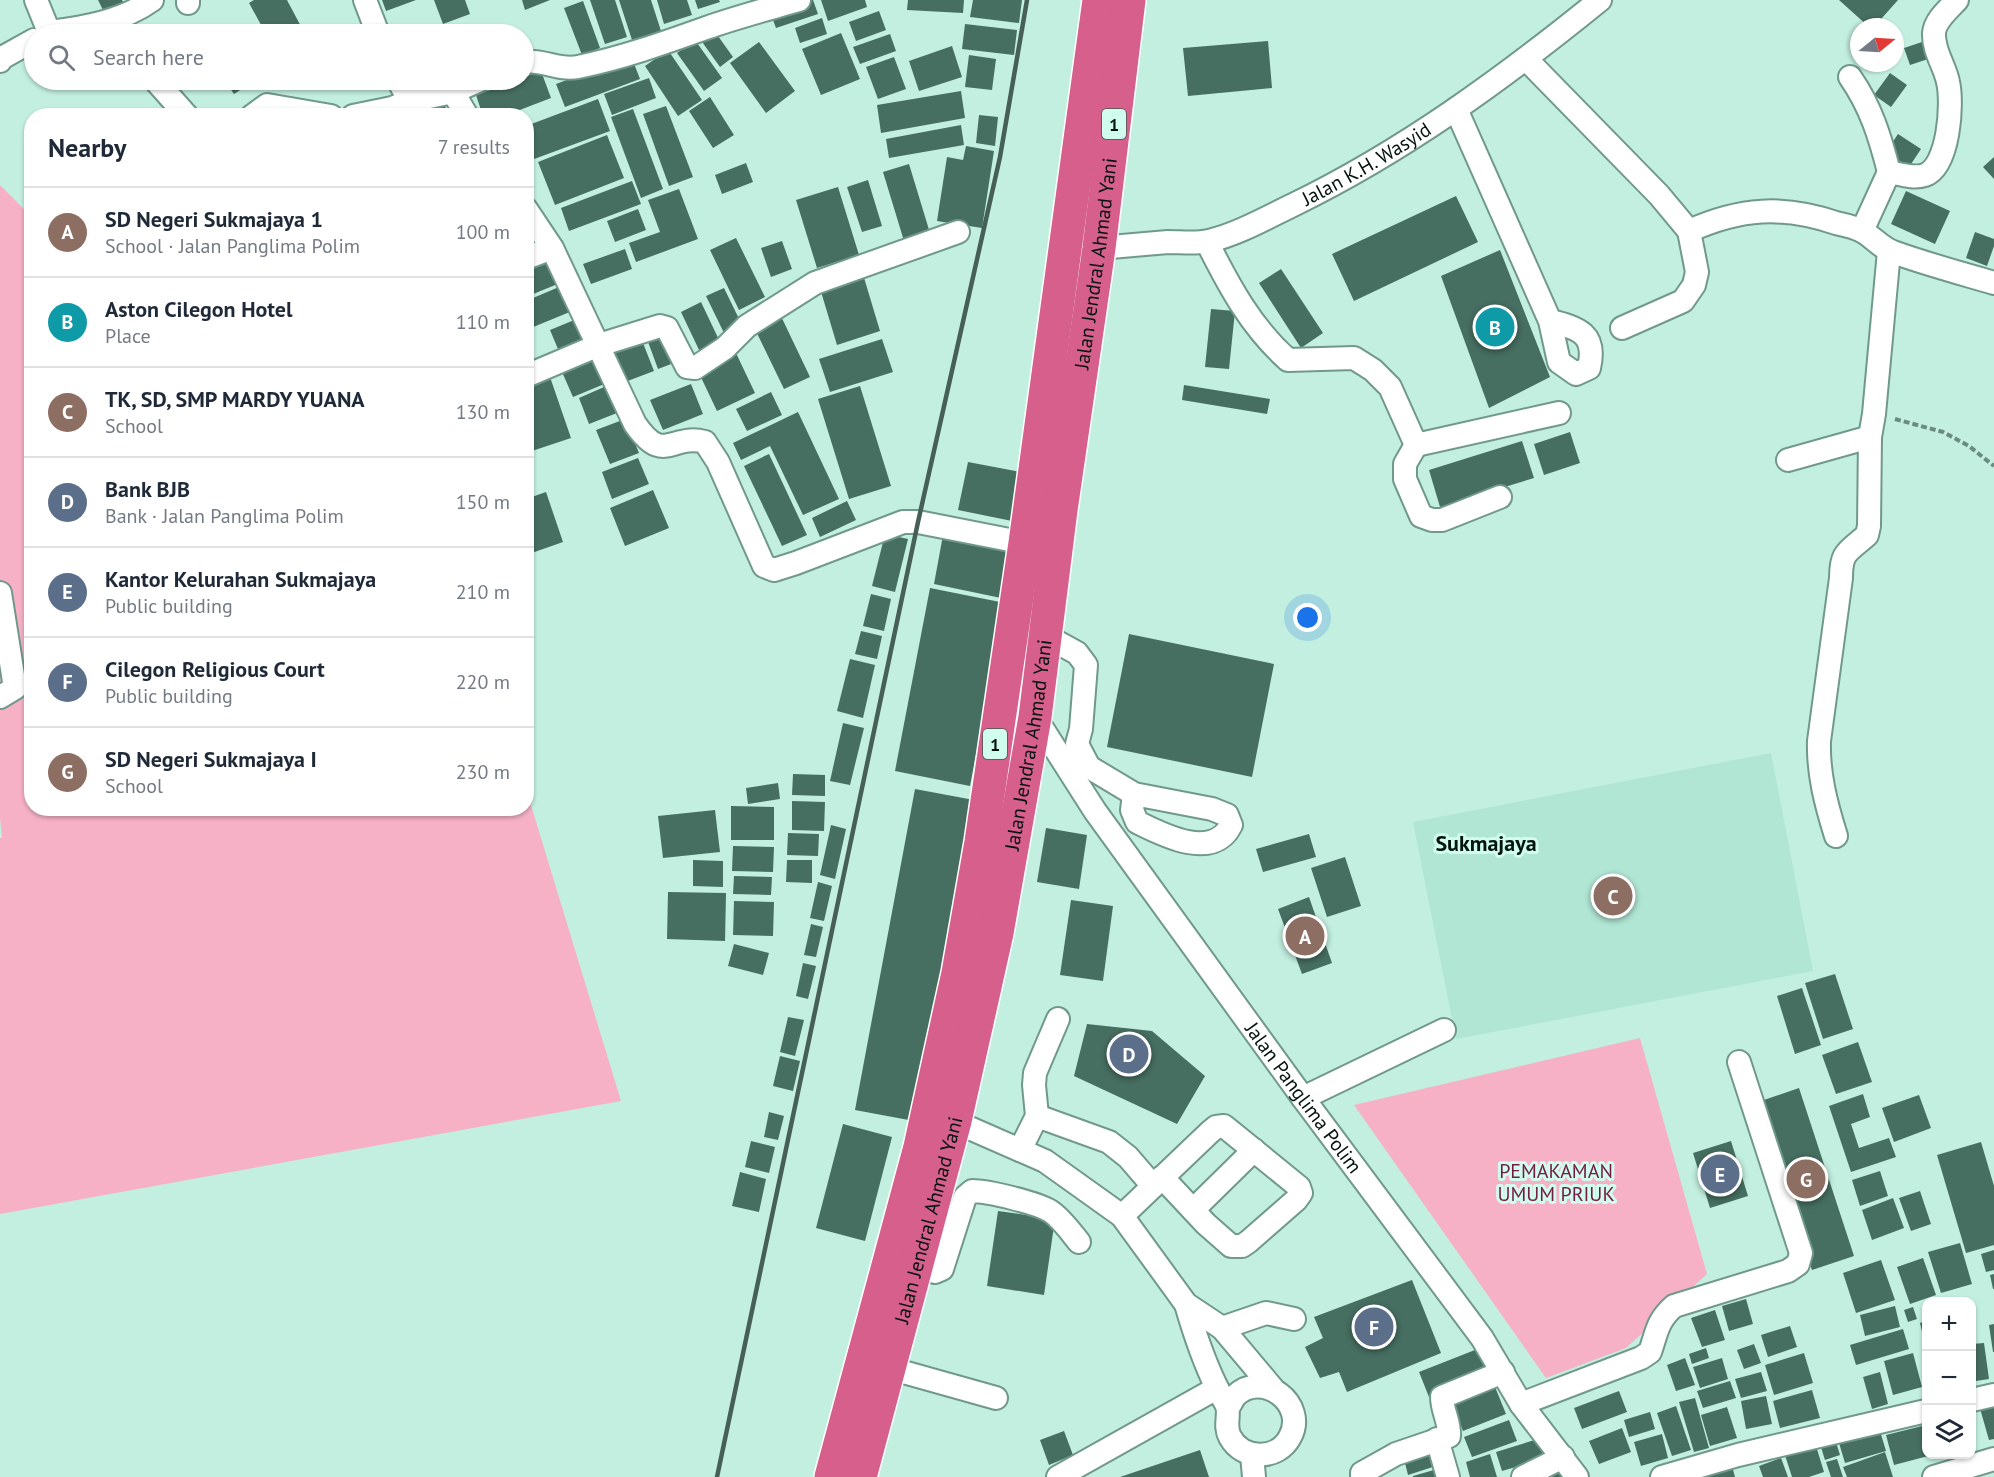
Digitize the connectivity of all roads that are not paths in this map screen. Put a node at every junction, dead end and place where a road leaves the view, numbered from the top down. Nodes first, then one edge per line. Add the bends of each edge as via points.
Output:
1 (36, 0) edge
2 (152, 0) edge
3 (365, 0) edge
4 (799, 0) edge
5 (1099, 0) edge
6 (1129, 0) edge
7 (1600, 0) edge
8 (1958, 0) edge
9 (40, 24) edge
10 (121, 24) edge
11 (374, 24) edge
12 (24, 45) edge
13 (1527, 60) junction
14 (0, 61) edge
15 (534, 61) edge
16 (1850, 77) dead end
17 (164, 90) edge
18 (404, 90) edge
19 (458, 90) edge
20 (453, 92) junction
21 (410, 101) junction
22 (180, 108) edge
23 (263, 108) edge
24 (284, 108) edge
25 (392, 108) edge
26 (462, 108) edge
27 (1456, 109) junction
28 (1889, 172) junction
29 (534, 220) edge
30 (1689, 231) junction
31 (1862, 231) junction
32 (958, 232) dead end
33 (1207, 242) junction
34 (552, 248) junction
35 (1099, 248) junction
36 (1889, 251) junction
37 (534, 255) edge
38 (1994, 283) edge
39 (1551, 321) dead end
40 (1622, 328) dead end
41 (599, 345) junction
42 (534, 373) edge
43 (1559, 413) dead end
44 (1870, 437) junction
45 (1416, 445) junction
46 (1788, 459) dead end
47 (1500, 497) dead end
48 (1025, 543) junction
49 (0, 593) edge
50 (1046, 636) junction
51 (0, 697) edge
52 (1035, 717) junction
53 (1134, 794) dead end
54 (1836, 836) dead end
55 (1058, 1019) dead end
56 (1444, 1030) dead end
57 (1739, 1062) dead end
58 (1303, 1098) junction
59 (941, 1116) junction
60 (1037, 1116) junction
61 (1020, 1150) junction
62 (1254, 1150) junction
63 (1158, 1182) junction
64 (1193, 1210) junction
65 (1122, 1216) junction
66 (1079, 1242) dead end
67 (916, 1266) junction
68 (1186, 1304) junction
69 (1294, 1318) dead end
70 (1222, 1328) junction
71 (889, 1368) junction
72 (1503, 1372) junction
73 (1217, 1389) junction
74 (1274, 1390) junction
75 (1994, 1395) edge
76 (996, 1398) dead end
77 (1976, 1399) edge
78 (1521, 1404) junction
79 (1228, 1408) junction
80 (1922, 1412) edge
81 (1437, 1439) junction
82 (1252, 1455) junction
83 (1563, 1458) junction
84 (1994, 1459) edge
85 (1945, 1475) edge
86 (831, 1477) edge
87 (860, 1477) edge
88 (1058, 1477) edge
89 (1254, 1477) edge
90 (1362, 1477) edge
91 (1448, 1477) edge
92 (1523, 1477) edge
93 (1576, 1477) edge
94 (1662, 1477) edge

1 - 9 street
2 - 10 street
3 - 11 street
4 - 15 street via 639,52 576,68
5 - 48 highway, Jalan Jendral Ahmad Yani / 1
6 - 35 highway, Jalan Jendral Ahmad Yani / 1
7 - 13 street, Jalan K.H. Wasyid
8 - 28 street via 1936,25 1934,33 1951,103 1943,150 1936,166 1923,176
12 - 14 street
13 - 27 street, Jalan K.H. Wasyid
13 - 30 street
16 - 28 street via 1876,126
17 - 22 street
18 - 21 street
19 - 20 street
20 - 21 street
20 - 26 street
21 - 25 street
23 - 24 street
27 - 33 street, Jalan K.H. Wasyid via 1318,193
27 - 39 street
28 - 31 street
29 - 34 street
30 - 31 street via 1726,217 1764,210 1812,215
30 - 40 street via 1698,272 1683,301
31 - 36 street
32 - 41 street via 815,283 747,326 725,348 695,368 687,367 664,326
33 - 35 street, Jalan K.H. Wasyid
33 - 45 street via 1248,317 1271,344 1288,360 1354,358 1373,370 1390,387
34 - 37 street
34 - 41 street
35 - 50 highway, Jalan Jendral Ahmad Yani / 1
36 - 38 street
36 - 44 street
41 - 42 street
41 - 48 street via 645,438 667,447 696,440 705,442 718,462 761,561 769,569 796,563 903,522
43 - 45 street
44 - 46 street
44 - 54 street via 1869,526 1867,536 1847,551 1841,561 1819,741 1822,789
45 - 47 street via 1405,464 1405,479 1421,516 1442,520
48 - 59 highway, Jalan Jendral Ahmad Yani / 1 via 958,973
49 - 51 street via 15,688
50 - 52 highway, Jalan Jendral Ahmad Yani / 1
50 - 53 street via 1077,653 1086,665 1077,744 1089,767
52 - 58 street, Jalan Panglima Polim via 1095,811
52 - 59 highway, Jalan Jendral Ahmad Yani / 1 via 997,933
55 - 60 street via 1035,1073
56 - 58 street
57 - 78 street via 1801,1253 1798,1264 1788,1271 1674,1306 1657,1328 1650,1352 1641,1358
58 - 72 street, Jalan Panglima Polim via 1482,1338
59 - 61 street
59 - 67 highway, Jalan Jendral Ahmad Yani / 1
59 - 86 highway, Jalan Jendral Ahmad Yani / 1 via 920,1147
60 - 61 street
60 - 63 street via 1109,1142
61 - 65 street via 1045,1161
62 - 63 street via 1224,1126 1216,1127
62 - 64 street
62 - 64 street via 1299,1187 1296,1200 1242,1246 1231,1246
63 - 64 street
63 - 65 street
65 - 68 street
66 - 67 street via 1048,1209 986,1191 972,1191 965,1197 942,1269 935,1272
67 - 71 highway, Jalan Jendral Ahmad Yani / 1
68 - 70 street
68 - 73 street
69 - 70 street via 1266,1313
70 - 74 street
71 - 76 street
71 - 87 highway, Jalan Jendral Ahmad Yani / 1
72 - 78 street, Jalan Panglima Polim
72 - 81 street via 1442,1397 1449,1436
73 - 79 street
73 - 88 street
74 - 79 street via 1247,1389
74 - 82 street via 1287,1399 1293,1413 1291,1436 1275,1452
75 - 77 street
78 - 83 street, Jalan Panglima Polim
79 - 82 street via 1226,1423 1230,1437
80 - 94 street
81 - 90 street via 1396,1454 1362,1473
81 - 91 street
82 - 89 street
83 - 92 street
83 - 93 street, Jalan Panglima Polim
84 - 85 street

